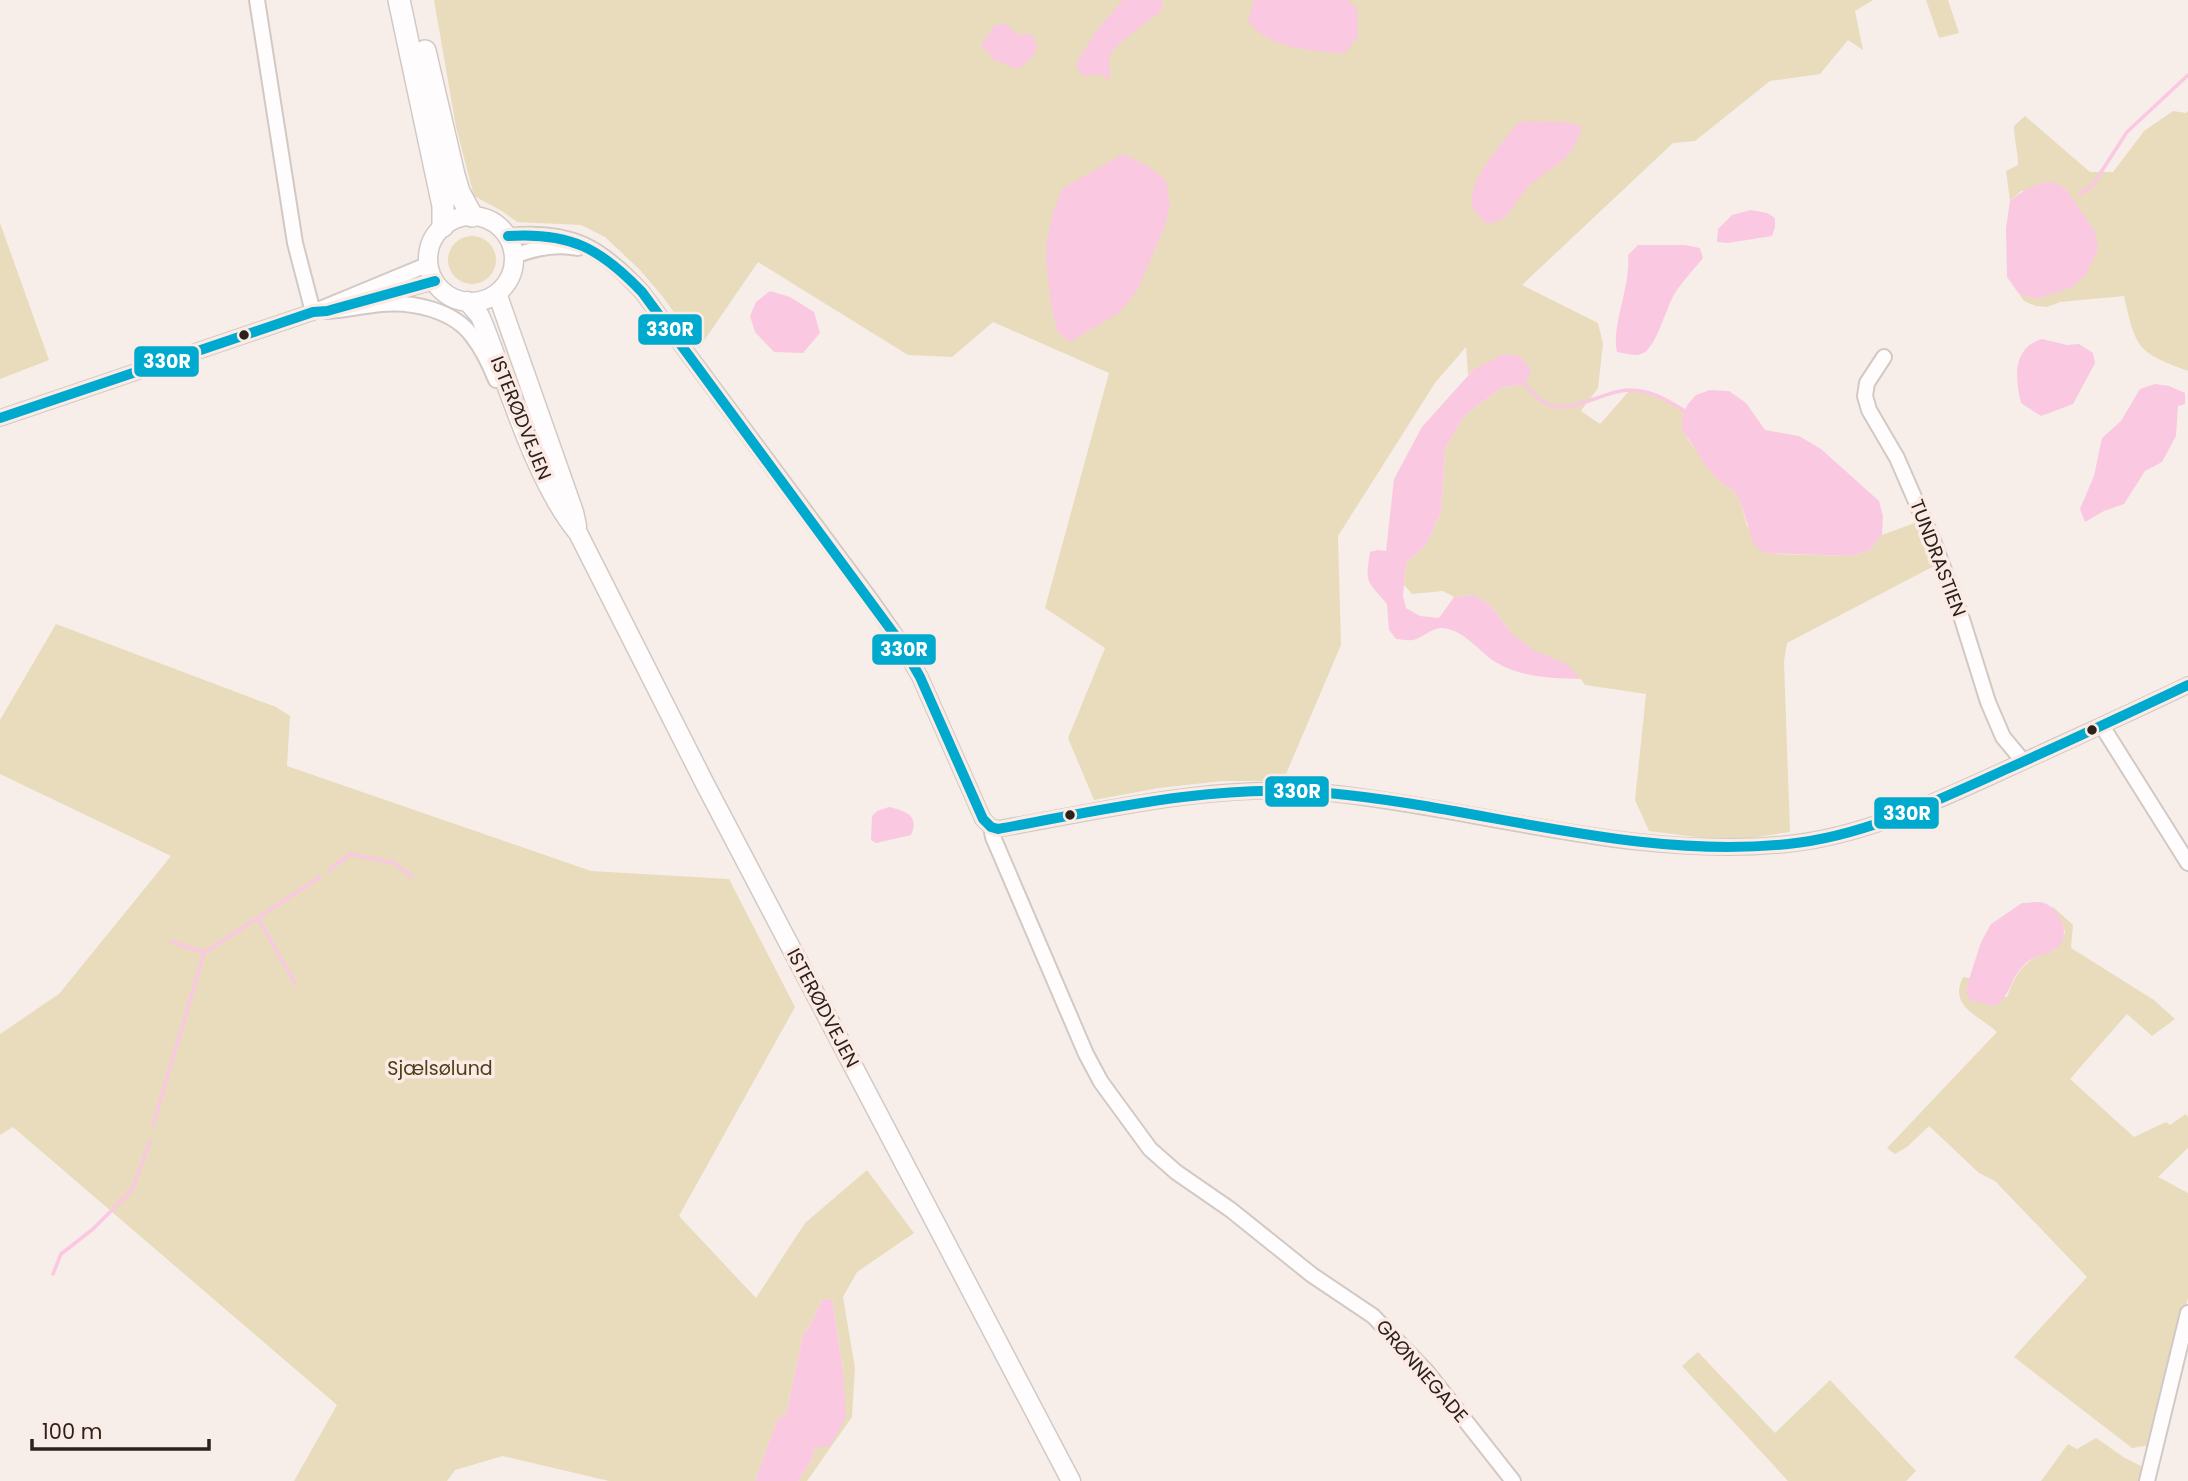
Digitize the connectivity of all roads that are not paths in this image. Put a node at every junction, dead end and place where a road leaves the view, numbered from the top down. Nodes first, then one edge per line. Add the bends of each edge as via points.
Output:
1 (257, 0) edge
2 (399, 0) edge
3 (414, 0) edge
4 (472, 216) junction
5 (443, 226) junction
6 (508, 236) junction
7 (514, 256) junction
8 (608, 259) junction
9 (432, 273) junction
10 (497, 293) junction
11 (467, 301) junction
12 (320, 312) junction
13 (1884, 357) dead end
14 (0, 418) edge
15 (538, 462) junction
16 (578, 533) junction
17 (2188, 685) edge
18 (2102, 726) junction
19 (2023, 761) junction
20 (991, 827) junction
21 (2188, 863) edge
22 (2188, 1313) edge
23 (1071, 1481) edge
24 (1513, 1481) edge
25 (2147, 1481) edge

1 - 12 street via 295,243
2 - 5 highway via 443,205
3 - 4 highway via 454,175
4 - 5 main road
4 - 6 main road via 490,220
5 - 9 main road via 430,246
6 - 7 main road
6 - 8 street, GRØNNEGADE via 560,236 594,248
7 - 8 street, GRØNNEGADE via 558,246
7 - 10 main road via 509,279
8 - 20 street, GRØNNEGADE via 647,299 901,642 983,820
9 - 11 main road via 443,290
9 - 12 street
10 - 11 main road
10 - 16 main road, ISTERØDVEJEN
11 - 15 main road, ISTERØDVEJEN via 480,316
12 - 14 street
12 - 15 street via 411,304 460,325 489,363 525,450
13 - 19 street, TUNDRASTIEN via 1867,383 1869,410 1897,458 1934,543 2003,737
15 - 16 main road, ISTERØDVEJEN via 562,514
16 - 23 main road, ISTERØDVEJEN
17 - 18 street
18 - 19 street
18 - 21 street
19 - 20 street via 1877,825 1791,843 1739,848 1631,841 1378,800 1278,791 1199,794 998,830
20 - 24 street, GRØNNEGADE via 1086,1054 1150,1149 1312,1275 1373,1316 1427,1372
22 - 25 street

